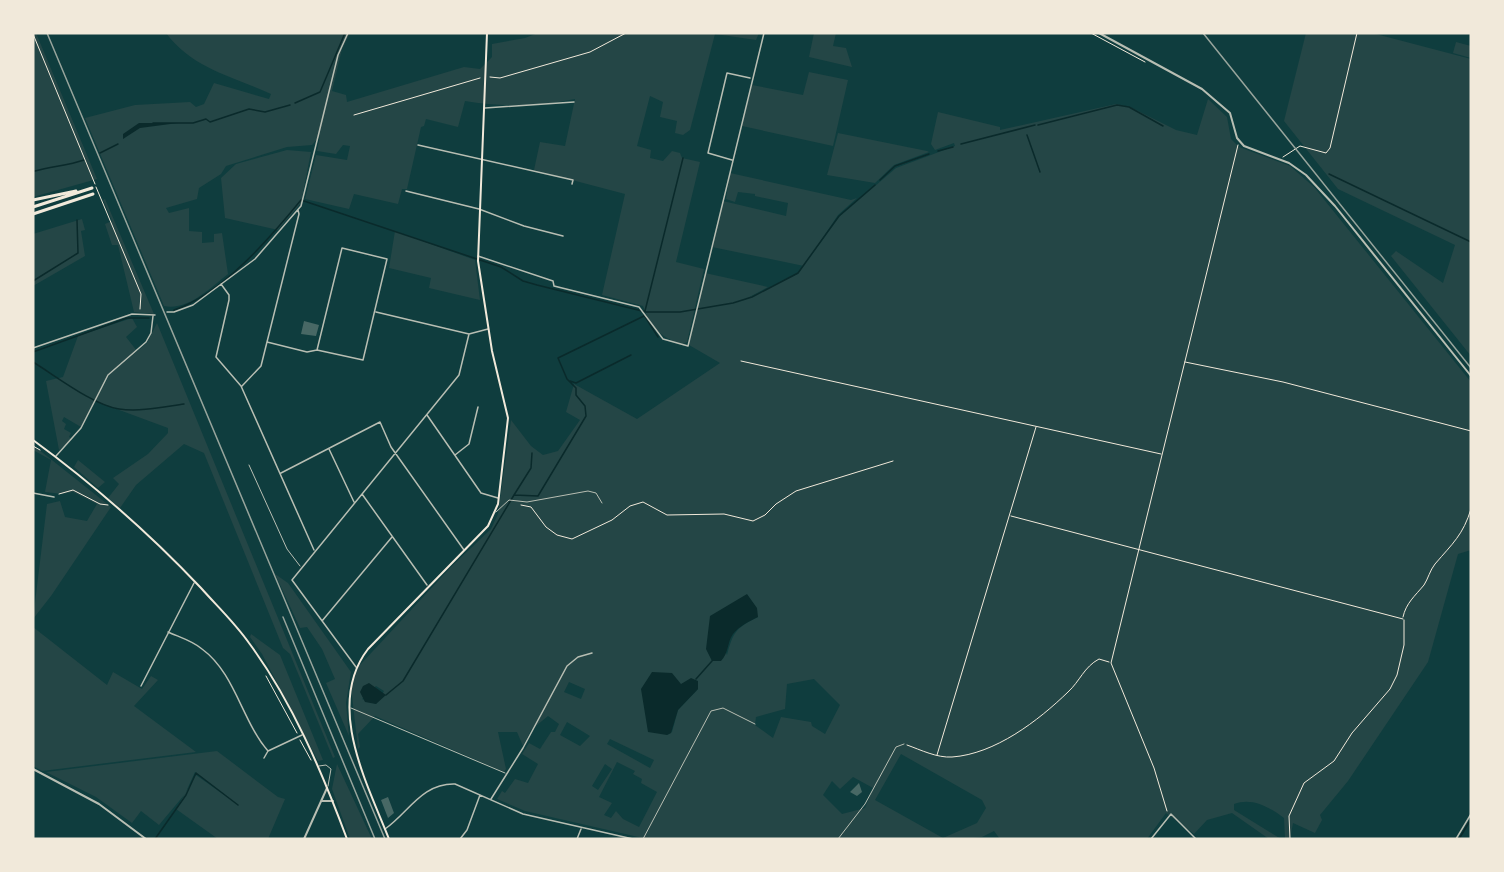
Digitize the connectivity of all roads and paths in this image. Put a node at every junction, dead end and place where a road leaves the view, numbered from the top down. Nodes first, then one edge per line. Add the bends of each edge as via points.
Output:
1 (348, 33) edge
2 (487, 33) edge
3 (626, 33) edge
4 (764, 33) edge
5 (1091, 33) edge
6 (1099, 33) edge
7 (1357, 33) edge
8 (33, 34) edge
9 (1152, 66) dead end
10 (485, 77) junction
11 (752, 79) junction
12 (574, 102) dead end
13 (484, 108) junction
14 (354, 115) dead end
15 (1235, 140) dead end
16 (1240, 142) junction
17 (418, 145) dead end
18 (1282, 158) dead end
19 (482, 160) junction
20 (732, 160) junction
21 (572, 184) dead end
22 (92, 188) dead end
23 (87, 190) junction
24 (406, 191) dead end
25 (93, 194) dead end
26 (33, 201) edge
27 (33, 207) edge
28 (479, 209) junction
29 (298, 210) junction
30 (33, 214) edge
31 (563, 236) dead end
32 (478, 258) junction
33 (221, 284) junction
34 (167, 312) dead end
35 (375, 312) junction
36 (138, 314) junction
37 (488, 329) junction
38 (469, 334) junction
39 (267, 342) junction
40 (33, 348) edge
41 (317, 350) junction
42 (741, 361) dead end
43 (1184, 362) junction
44 (1471, 376) edge
45 (241, 386) junction
46 (478, 407) dead end
47 (427, 415) junction
48 (1037, 426) junction
49 (1471, 431) edge
50 (33, 440) edge
51 (33, 446) edge
52 (328, 448) junction
53 (37, 449) dead end
54 (395, 453) junction
55 (1163, 454) junction
56 (455, 456) junction
57 (56, 457) junction
58 (893, 461) dead end
59 (249, 465) dead end
60 (280, 473) junction
61 (33, 493) edge
62 (362, 493) junction
63 (54, 497) joint
64 (498, 498) junction
65 (513, 501) junction
66 (354, 502) junction
67 (112, 503) junction
68 (602, 503) dead end
69 (1471, 508) edge
70 (495, 513) junction
71 (1011, 516) junction
72 (393, 536) junction
73 (1140, 548) junction
74 (315, 551) junction
75 (464, 551) junction
76 (301, 568) junction
77 (195, 582) junction
78 (428, 586) junction
79 (1403, 619) junction
80 (321, 621) junction
81 (168, 632) junction
82 (592, 653) dead end
83 (1111, 663) junction
84 (356, 667) junction
85 (262, 668) dead end
86 (141, 686) dead end
87 (350, 708) junction
88 (755, 724) dead end
89 (300, 736) junction
90 (904, 744) joint
91 (268, 751) junction
92 (937, 756) junction
93 (264, 758) dead end
94 (313, 765) dead end
95 (318, 767) junction
96 (33, 769) edge
97 (507, 774) junction
98 (327, 788) junction
99 (481, 794) junction
100 (490, 800) junction
101 (321, 801) junction
102 (333, 801) junction
103 (1168, 814) junction
104 (1471, 814) edge
105 (582, 827) junction
106 (386, 829) junction
107 (622, 838) edge
108 (146, 839) edge
109 (304, 839) edge
110 (347, 839) edge
111 (389, 839) edge
112 (460, 839) edge
113 (577, 839) edge
114 (633, 839) edge
115 (643, 839) edge
116 (838, 839) edge
117 (1151, 839) edge
118 (1196, 839) edge
119 (1290, 839) edge
120 (1456, 839) edge

1 - 29 street via 338,55
2 - 10 main road
3 - 10 path via 602,48 572,58 500,78
4 - 11 street
5 - 9 path
6 - 16 street via 1183,76 1215,98 1232,116
7 - 18 path via 1330,148 1326,153 1300,146
8 - 36 path via 141,294
10 - 13 main road
10 - 14 path
11 - 20 street
11 - 20 street via 727,73 708,153
12 - 13 street
13 - 19 main road
15 - 16 path
16 - 43 path
16 - 44 street via 1294,166 1313,182
17 - 19 street
19 - 21 street via 573,180
19 - 28 main road
20 - 32 street via 688,346 663,339 643,310 554,286 553,281
22 - 23 highway
23 - 26 highway
23 - 27 highway
24 - 28 street
25 - 30 highway
28 - 31 street
28 - 32 main road
29 - 33 street via 261,254
29 - 39 street
32 - 37 main road
33 - 34 street via 186,308
33 - 45 street via 229,300 215,353
35 - 38 street
35 - 41 street via 363,360
35 - 41 street via 387,259 342,248
36 - 40 street
36 - 57 street via 154,316 146,342 108,375 81,428
37 - 38 street
37 - 64 main road via 508,418
38 - 47 street via 460,374
39 - 41 street via 307,352
39 - 45 street via 261,366
42 - 48 path
43 - 49 path via 1283,381
43 - 55 path
45 - 60 street
46 - 56 street via 469,444
47 - 54 street
47 - 56 street
48 - 55 path
48 - 71 path
50 - 57 main road
51 - 53 path
52 - 54 street via 380,422
52 - 60 street
52 - 66 street
54 - 62 street
54 - 75 street
55 - 73 path
56 - 64 street via 481,493
57 - 67 main road
58 - 65 path via 796,491 753,521 730,514 667,515 643,502 572,539 557,535 531,507
59 - 76 lane via 287,549
60 - 74 street
61 - 63 street
62 - 66 street
62 - 72 street
63 - 67 path via 73,490 100,504
64 - 70 main road
65 - 68 lane via 588,491
65 - 70 lane via 509,500
66 - 74 street
67 - 77 main road
69 - 79 path via 1456,543 1433,566 1406,606
70 - 75 main road
71 - 73 path
71 - 92 path
72 - 78 street
72 - 80 street
73 - 79 path
73 - 83 path
74 - 76 street
75 - 78 main road
76 - 80 street via 292,580
77 - 81 street
77 - 89 main road via 250,644
78 - 84 main road
79 - 119 path via 1404,645 1390,689 1334,761 1304,783 1289,816
80 - 84 street
81 - 86 street
81 - 91 street via 210,656
82 - 97 street via 567,666
83 - 92 path via 1099,658 1088,665 1063,697 1016,734 952,757
83 - 103 path via 1154,768
84 - 87 main road via 349,685
85 - 89 path
87 - 97 lane
87 - 106 main road via 358,756
88 - 115 lane via 719,708 708,715
89 - 91 street
89 - 94 path
89 - 95 main road
90 - 92 path
90 - 116 lane via 896,747 865,804
91 - 93 street
95 - 98 main road
95 - 98 lane via 326,765 331,769
96 - 108 street via 89,797
97 - 100 street
98 - 101 street
98 - 102 main road
99 - 100 street
99 - 106 street via 459,784 438,785
99 - 112 street
100 - 105 street via 523,814
101 - 102 street
101 - 109 street
102 - 110 main road
103 - 117 street
103 - 118 street via 1174,815
104 - 120 street
105 - 107 street
105 - 113 street
106 - 111 main road
107 - 114 street

